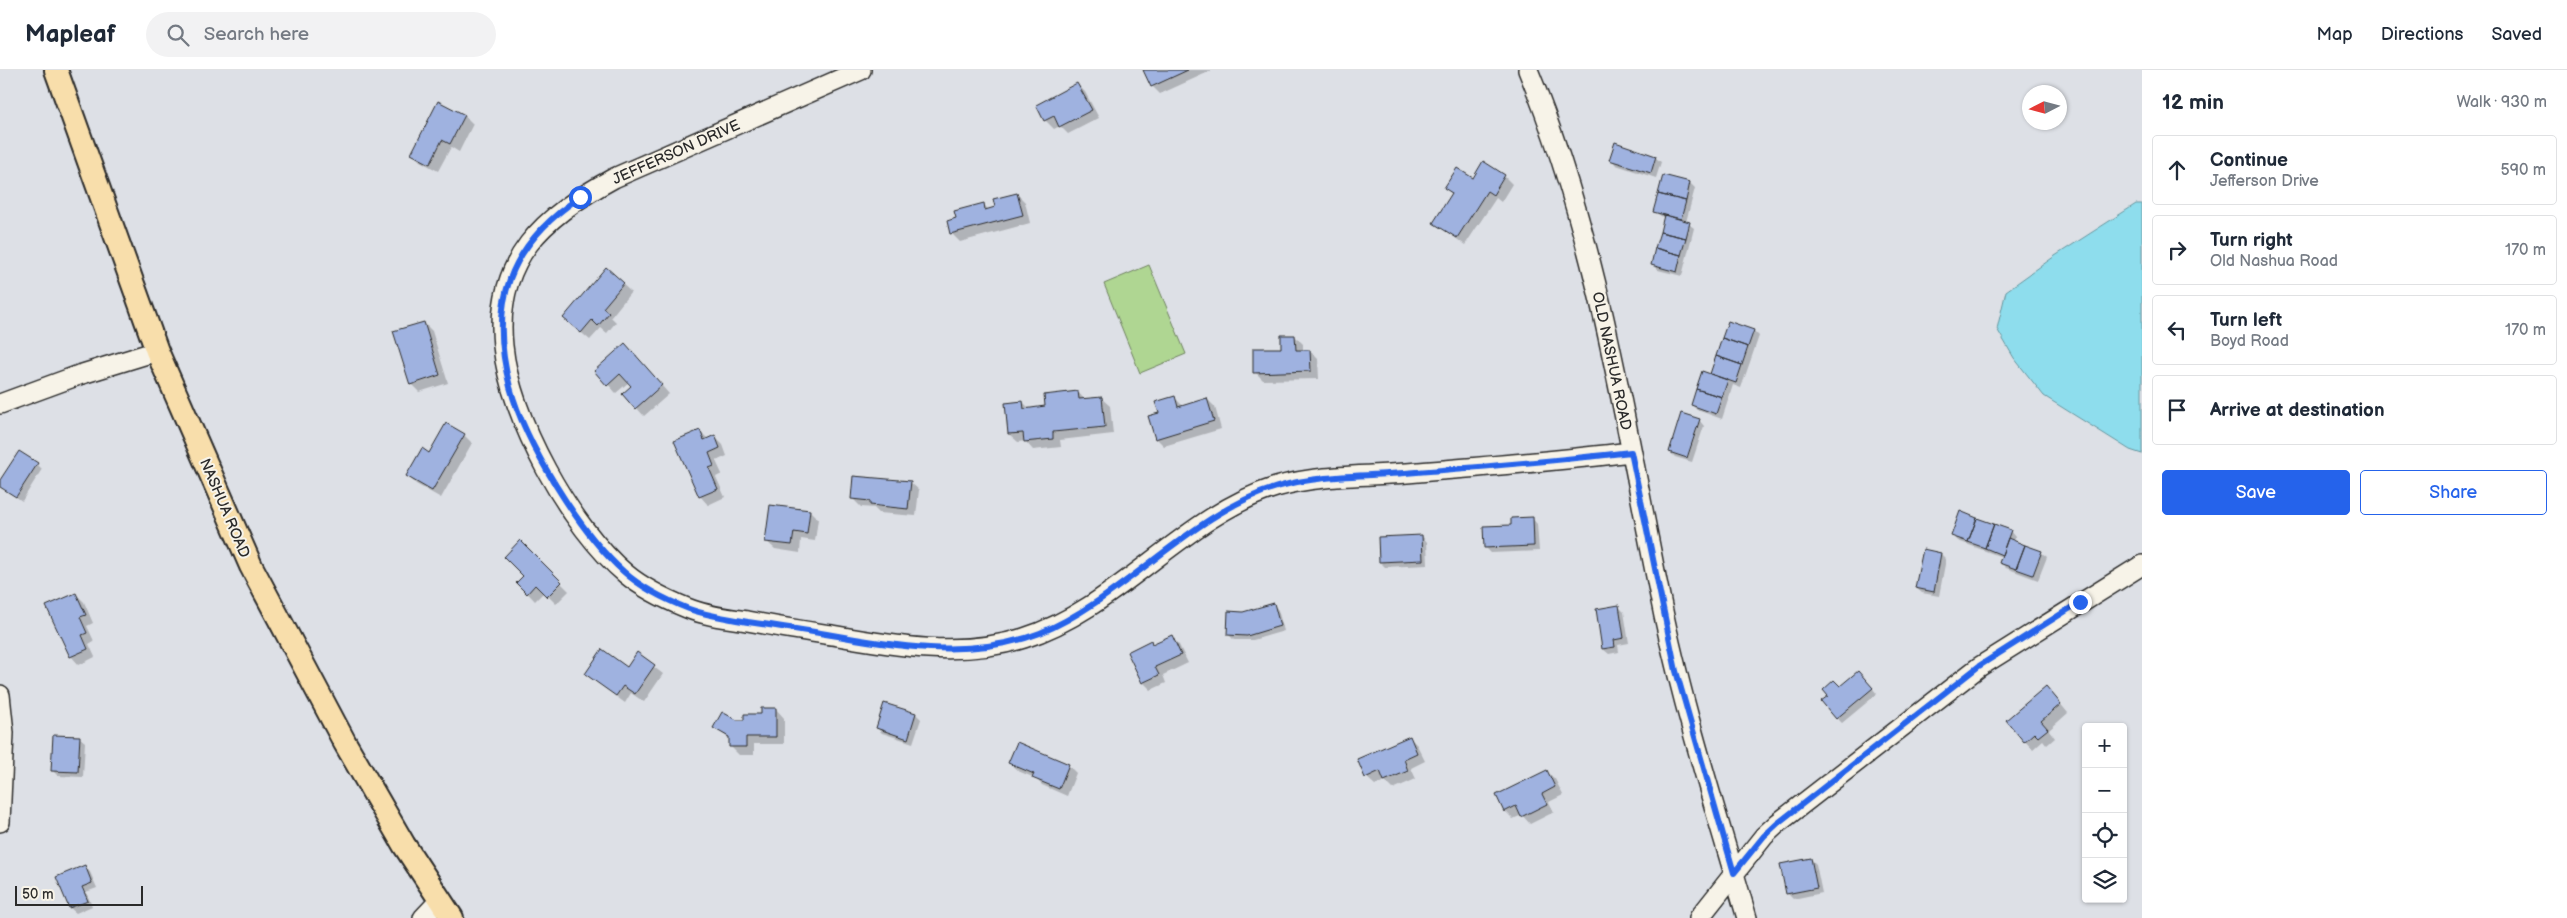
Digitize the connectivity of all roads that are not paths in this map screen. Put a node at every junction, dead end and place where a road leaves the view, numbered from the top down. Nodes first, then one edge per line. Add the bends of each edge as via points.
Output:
1 (56, 70) edge
2 (861, 70) edge
3 (1528, 70) edge
4 (157, 351) junction
5 (0, 404) edge
6 (1631, 452) junction
7 (2142, 564) edge
8 (0, 696) edge
9 (0, 822) edge
10 (1734, 873) junction
11 (446, 909) edge
12 (422, 918) edge
13 (1698, 918) edge
14 (1747, 918) edge

1 - 4 main road, NASHUA ROAD
2 - 6 street, JEFFERSON DRIVE via 614,178 580,197 536,233 513,268 503,307 502,327 506,366 516,405 562,494 595,542 622,570 654,593 709,616 868,642 947,648 1006,643 1062,622 1226,510 1280,486 1319,479 1553,462
3 - 6 street, OLD NASHUA ROAD via 1569,181 1592,267
4 - 5 street
4 - 11 main road, NASHUA ROAD via 251,566 288,638 404,845
6 - 10 street, OLD NASHUA ROAD via 1676,671
7 - 10 street via 2012,644 1947,690 1778,823
8 - 9 street via 4,773
10 - 13 street
10 - 14 street, OLD NASHUA ROAD
11 - 12 street

